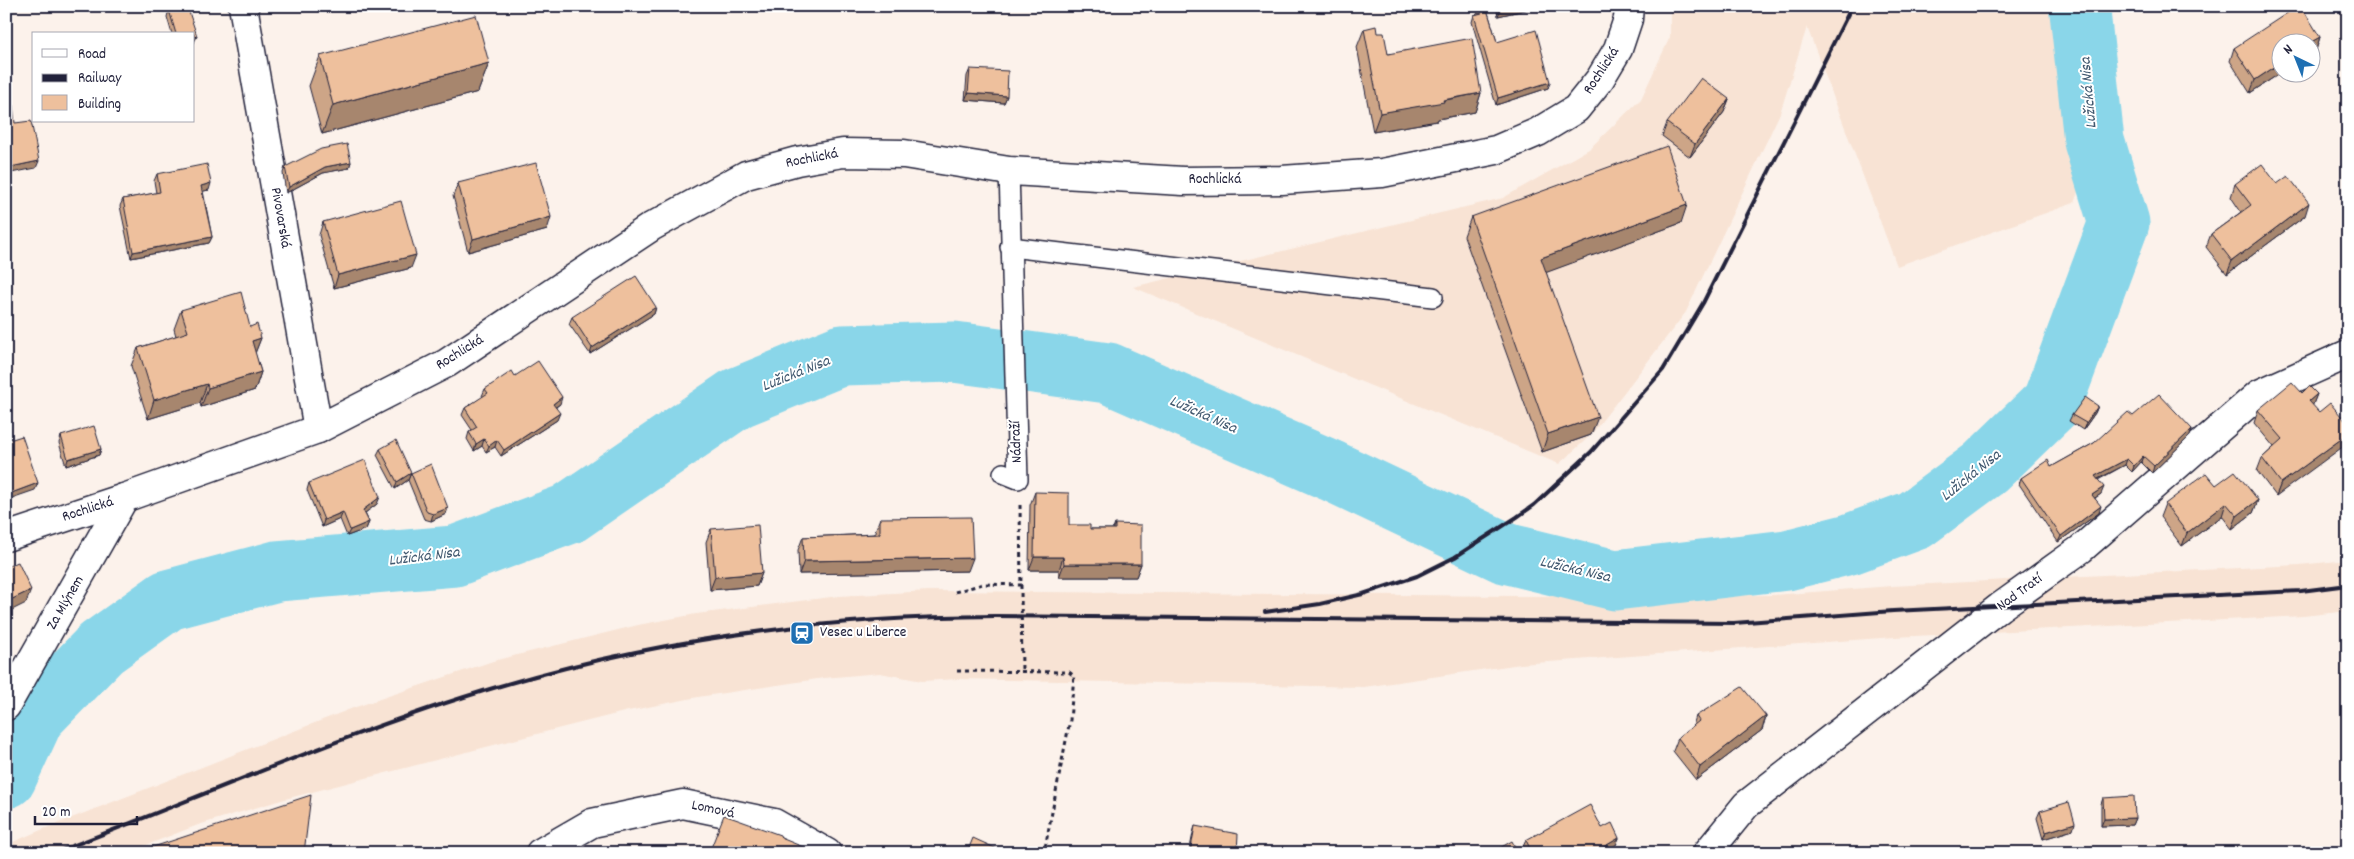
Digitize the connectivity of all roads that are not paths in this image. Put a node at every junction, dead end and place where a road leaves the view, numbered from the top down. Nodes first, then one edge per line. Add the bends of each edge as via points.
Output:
1 (243, 6) edge
2 (1629, 6) edge
3 (1009, 171) junction
4 (1010, 247) junction
5 (1433, 297) dead end
6 (2348, 354) edge
7 (318, 429) junction
8 (1011, 476) road end
9 (124, 498) junction
10 (6, 537) edge
11 (6, 706) edge
12 (540, 853) edge
13 (827, 853) edge
14 (1707, 853) edge

1 - 7 street, Pivovarská
2 - 3 street, Rochlická via 1618,49 1576,109 1538,132 1496,150 1382,173 1282,180 1183,181
3 - 4 lane, Nádraží
3 - 7 street, Rochlická via 904,154 843,153 796,161 746,175 651,228 447,363
4 - 5 lane
4 - 8 lane, Nádraží via 1015,389
6 - 14 street, Nad Tratí via 2259,394 2081,549 2000,607 1746,805
7 - 9 street, Rochlická
9 - 10 street, Rochlická
9 - 11 street, Za Mlýnem
12 - 13 street, Lomová via 592,823 683,804 774,823

